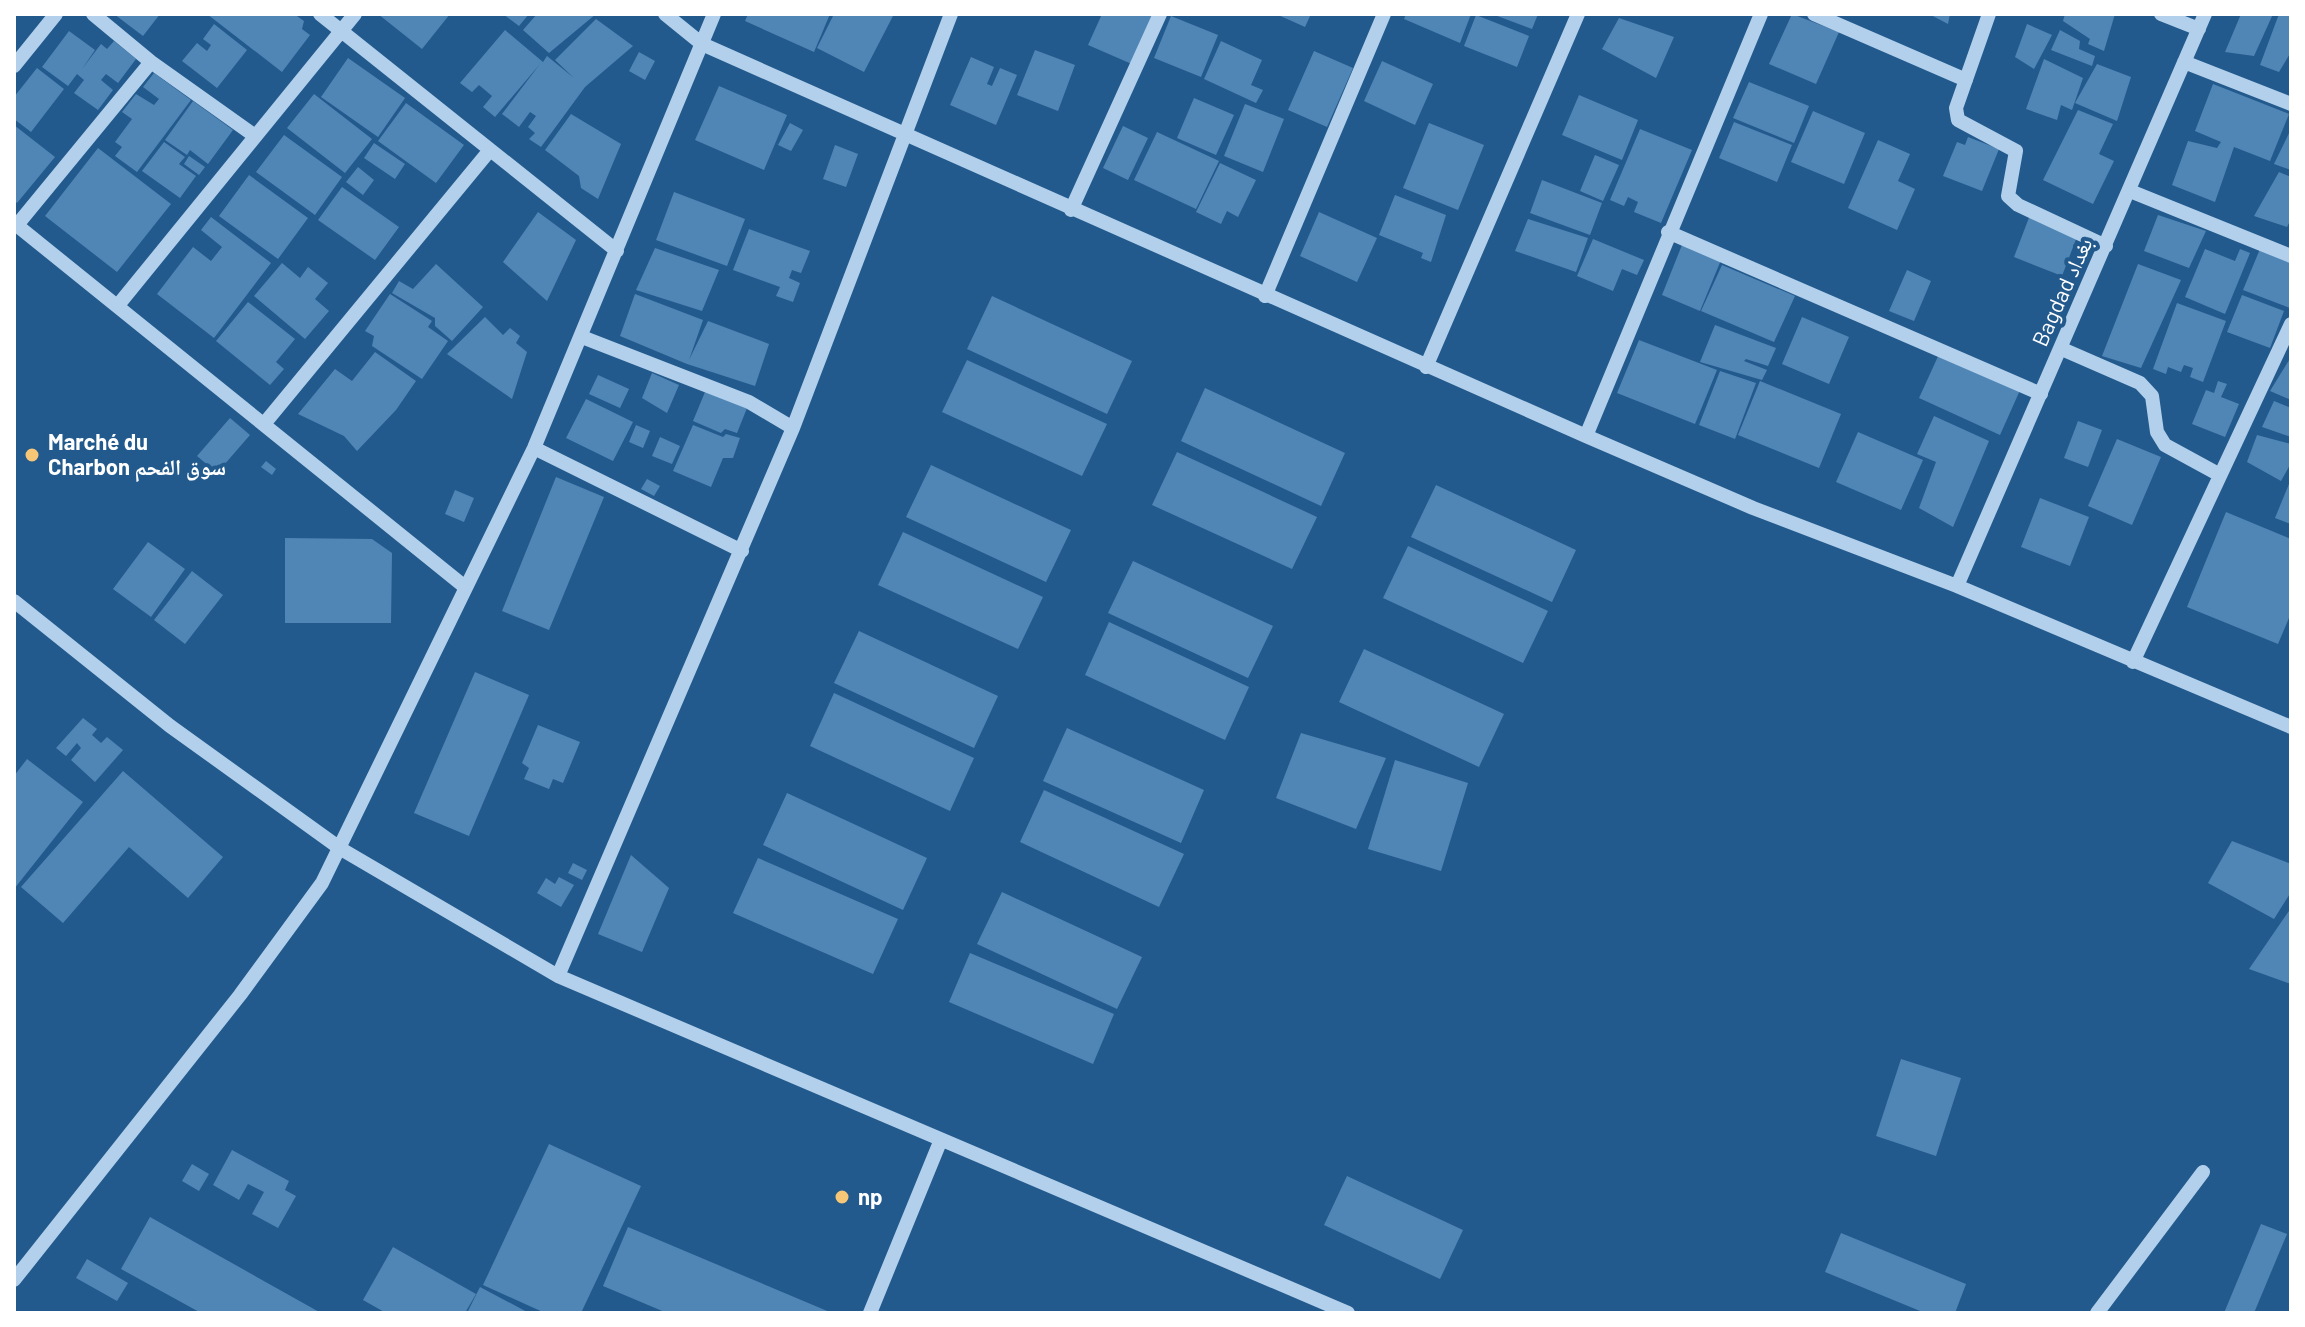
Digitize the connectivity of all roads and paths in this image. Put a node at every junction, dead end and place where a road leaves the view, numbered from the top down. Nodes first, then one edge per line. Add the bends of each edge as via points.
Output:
1 (56, 14) edge
2 (93, 14) edge
3 (320, 14) edge
4 (355, 14) edge
5 (665, 14) edge
6 (714, 14) edge
7 (951, 14) edge
8 (1160, 14) edge
9 (1384, 14) edge
10 (1578, 14) edge
11 (1761, 14) edge
12 (1814, 14) edge
13 (1989, 14) edge
14 (2161, 14) edge
15 (2205, 14) edge
16 (2199, 29) junction
17 (341, 31) junction
18 (702, 44) junction
19 (151, 62) junction
20 (2184, 62) junction
21 (14, 66) edge
22 (1966, 80) junction
23 (2291, 104) edge
24 (905, 135) junction
25 (255, 136) junction
26 (490, 150) junction
27 (2130, 191) junction
28 (1071, 210) junction
29 (16, 224) edge
30 (1668, 232) junction
31 (2106, 246) junction
32 (617, 251) junction
33 (2291, 256) edge
34 (1265, 296) junction
35 (119, 304) junction
36 (2291, 324) edge
37 (582, 337) junction
38 (2062, 349) junction
39 (1426, 367) junction
40 (2041, 394) junction
41 (264, 424) junction
42 (793, 428) junction
43 (1586, 436) junction
44 (534, 448) junction
45 (2220, 475) junction
46 (742, 551) junction
47 (1957, 586) junction
48 (465, 587) junction
49 (14, 601) edge
50 (2133, 662) junction
51 (2291, 727) edge
52 (341, 849) junction
53 (558, 976) junction
54 (940, 1142) junction
55 (2203, 1172) dead end
56 (14, 1280) edge
57 (870, 1313) edge
58 (1348, 1313) edge
59 (2097, 1313) edge

1 - 21 street
2 - 19 street
3 - 17 street
4 - 17 street
5 - 18 street
6 - 18 street
7 - 24 street
8 - 28 street
9 - 34 street
10 - 39 street
11 - 30 street
12 - 22 street
13 - 22 street
14 - 16 street
15 - 16 street, Bagdad بغداد
16 - 20 street, Bagdad بغداد
17 - 25 street
17 - 26 street
18 - 24 street
18 - 32 street
19 - 25 street
19 - 29 street
20 - 23 street
20 - 27 street, Bagdad بغداد
22 - 31 street via 1956,108 1958,120 2016,151 2008,196
24 - 28 street
24 - 42 street
25 - 35 street
26 - 32 street
26 - 41 street
27 - 31 street, Bagdad بغداد
27 - 33 street
28 - 34 street
29 - 35 street
30 - 40 street
30 - 43 street
31 - 38 street, Bagdad بغداد
32 - 37 street
34 - 39 street
35 - 41 street
36 - 45 street
37 - 42 street via 749,402
37 - 44 street
38 - 40 street, Bagdad بغداد
38 - 45 street via 2140,383 2152,396 2157,432 2165,445
39 - 43 street
40 - 47 street, Bagdad بغداد
41 - 48 street
42 - 46 street
43 - 47 street via 1753,508
44 - 46 street
44 - 48 street
45 - 50 street
46 - 53 street
47 - 50 street
48 - 52 street
49 - 52 street via 170,726
50 - 51 street
52 - 53 street
52 - 56 street via 292,928
53 - 54 street
54 - 57 street
54 - 58 street
55 - 59 street

